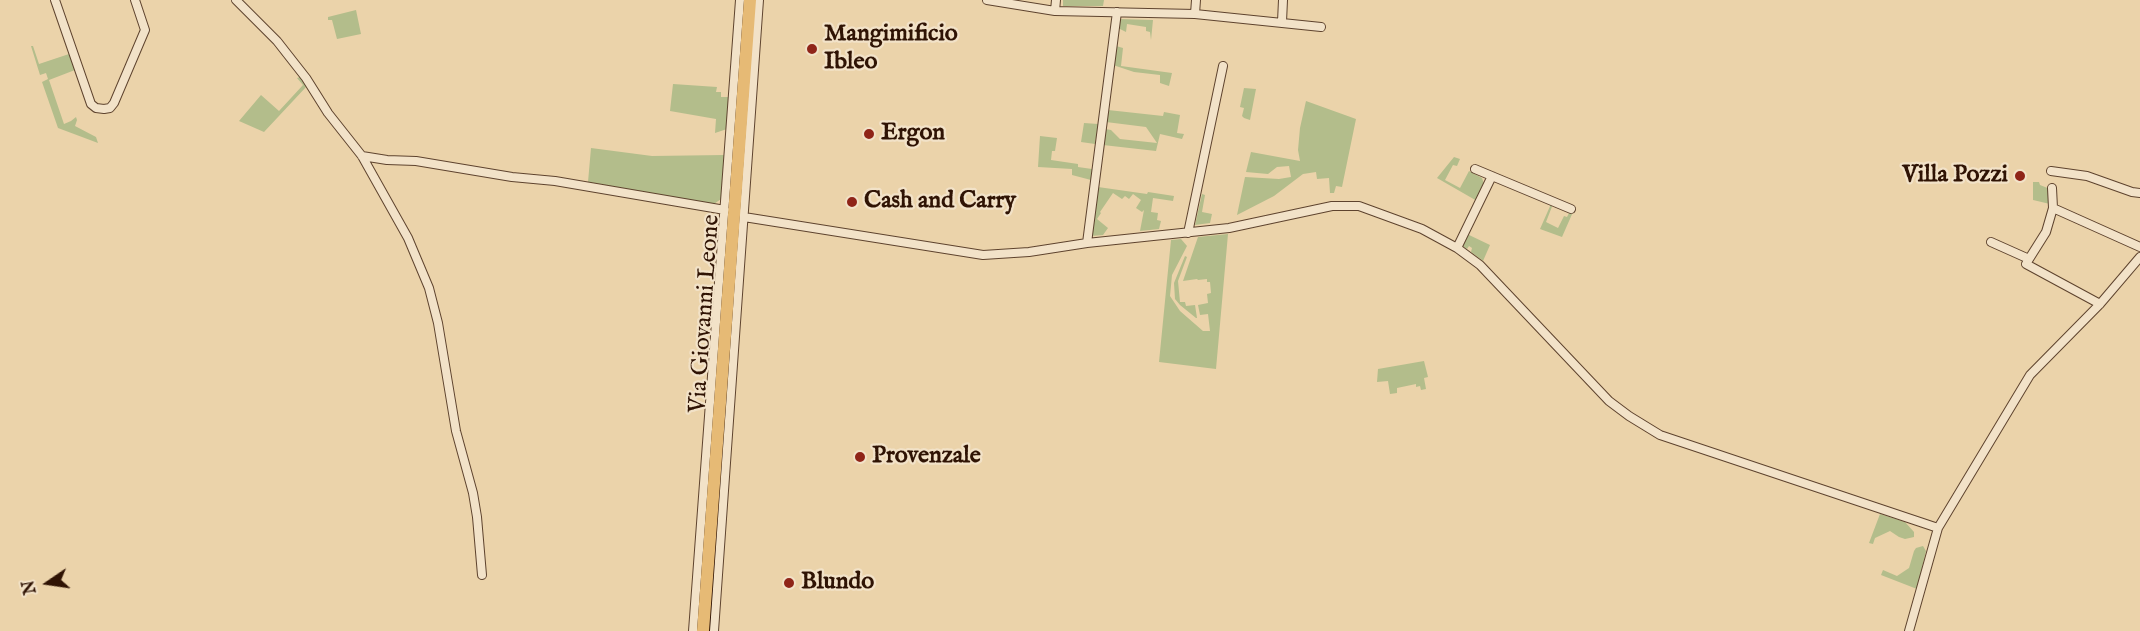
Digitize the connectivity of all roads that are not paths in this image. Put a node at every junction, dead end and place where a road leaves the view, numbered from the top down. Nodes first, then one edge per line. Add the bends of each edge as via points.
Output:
1 (55, 0) edge
2 (135, 0) edge
3 (236, 0) edge
4 (740, 0) edge
5 (750, 0) edge
6 (759, 0) edge
7 (987, 0) edge
8 (1056, 0) edge
9 (1196, 0) edge
10 (1283, 0) edge
11 (1055, 11) junction
12 (1117, 12) junction
13 (1195, 14) junction
14 (1282, 22) junction
15 (1321, 27) dead end
16 (1222, 66) dead end
17 (362, 156) junction
18 (1475, 169) dead end
19 (2052, 171) dead end
20 (1492, 176) junction
21 (2052, 188) dead end
22 (2140, 193) edge
23 (2053, 208) junction
24 (1571, 209) dead end
25 (725, 210) junction
26 (744, 218) junction
27 (1188, 233) junction
28 (1991, 242) dead end
29 (1087, 243) junction
30 (2140, 247) edge
31 (1457, 248) junction
32 (2140, 256) edge
33 (2029, 259) junction
34 (2100, 304) junction
35 (1938, 528) junction
36 (482, 575) dead end
37 (693, 631) edge
38 (704, 631) edge
39 (714, 631) edge
40 (1909, 631) edge

1 - 2 street via 91,104 104,109 114,103 145,30
3 - 17 street via 277,42
4 - 25 street
5 - 38 main road, Via Giovanni Leone
6 - 26 street
7 - 11 street
8 - 11 street
9 - 13 street
10 - 14 street
11 - 12 street
12 - 13 street
12 - 29 street
13 - 14 street
14 - 15 street
16 - 27 street
17 - 25 street via 555,181
17 - 36 street via 408,238 429,288 456,431 473,493
18 - 20 street
19 - 22 street via 2087,176
20 - 24 street
20 - 31 street
21 - 23 street
23 - 30 street
23 - 33 street via 2046,232
25 - 37 street
26 - 29 street via 983,255
26 - 39 street
27 - 29 street
27 - 31 street via 1346,204 1422,229
28 - 33 street
31 - 35 street via 1488,273 1609,401 1660,435
32 - 34 street
33 - 34 street via 2026,264
34 - 35 street via 2030,375
35 - 40 street

